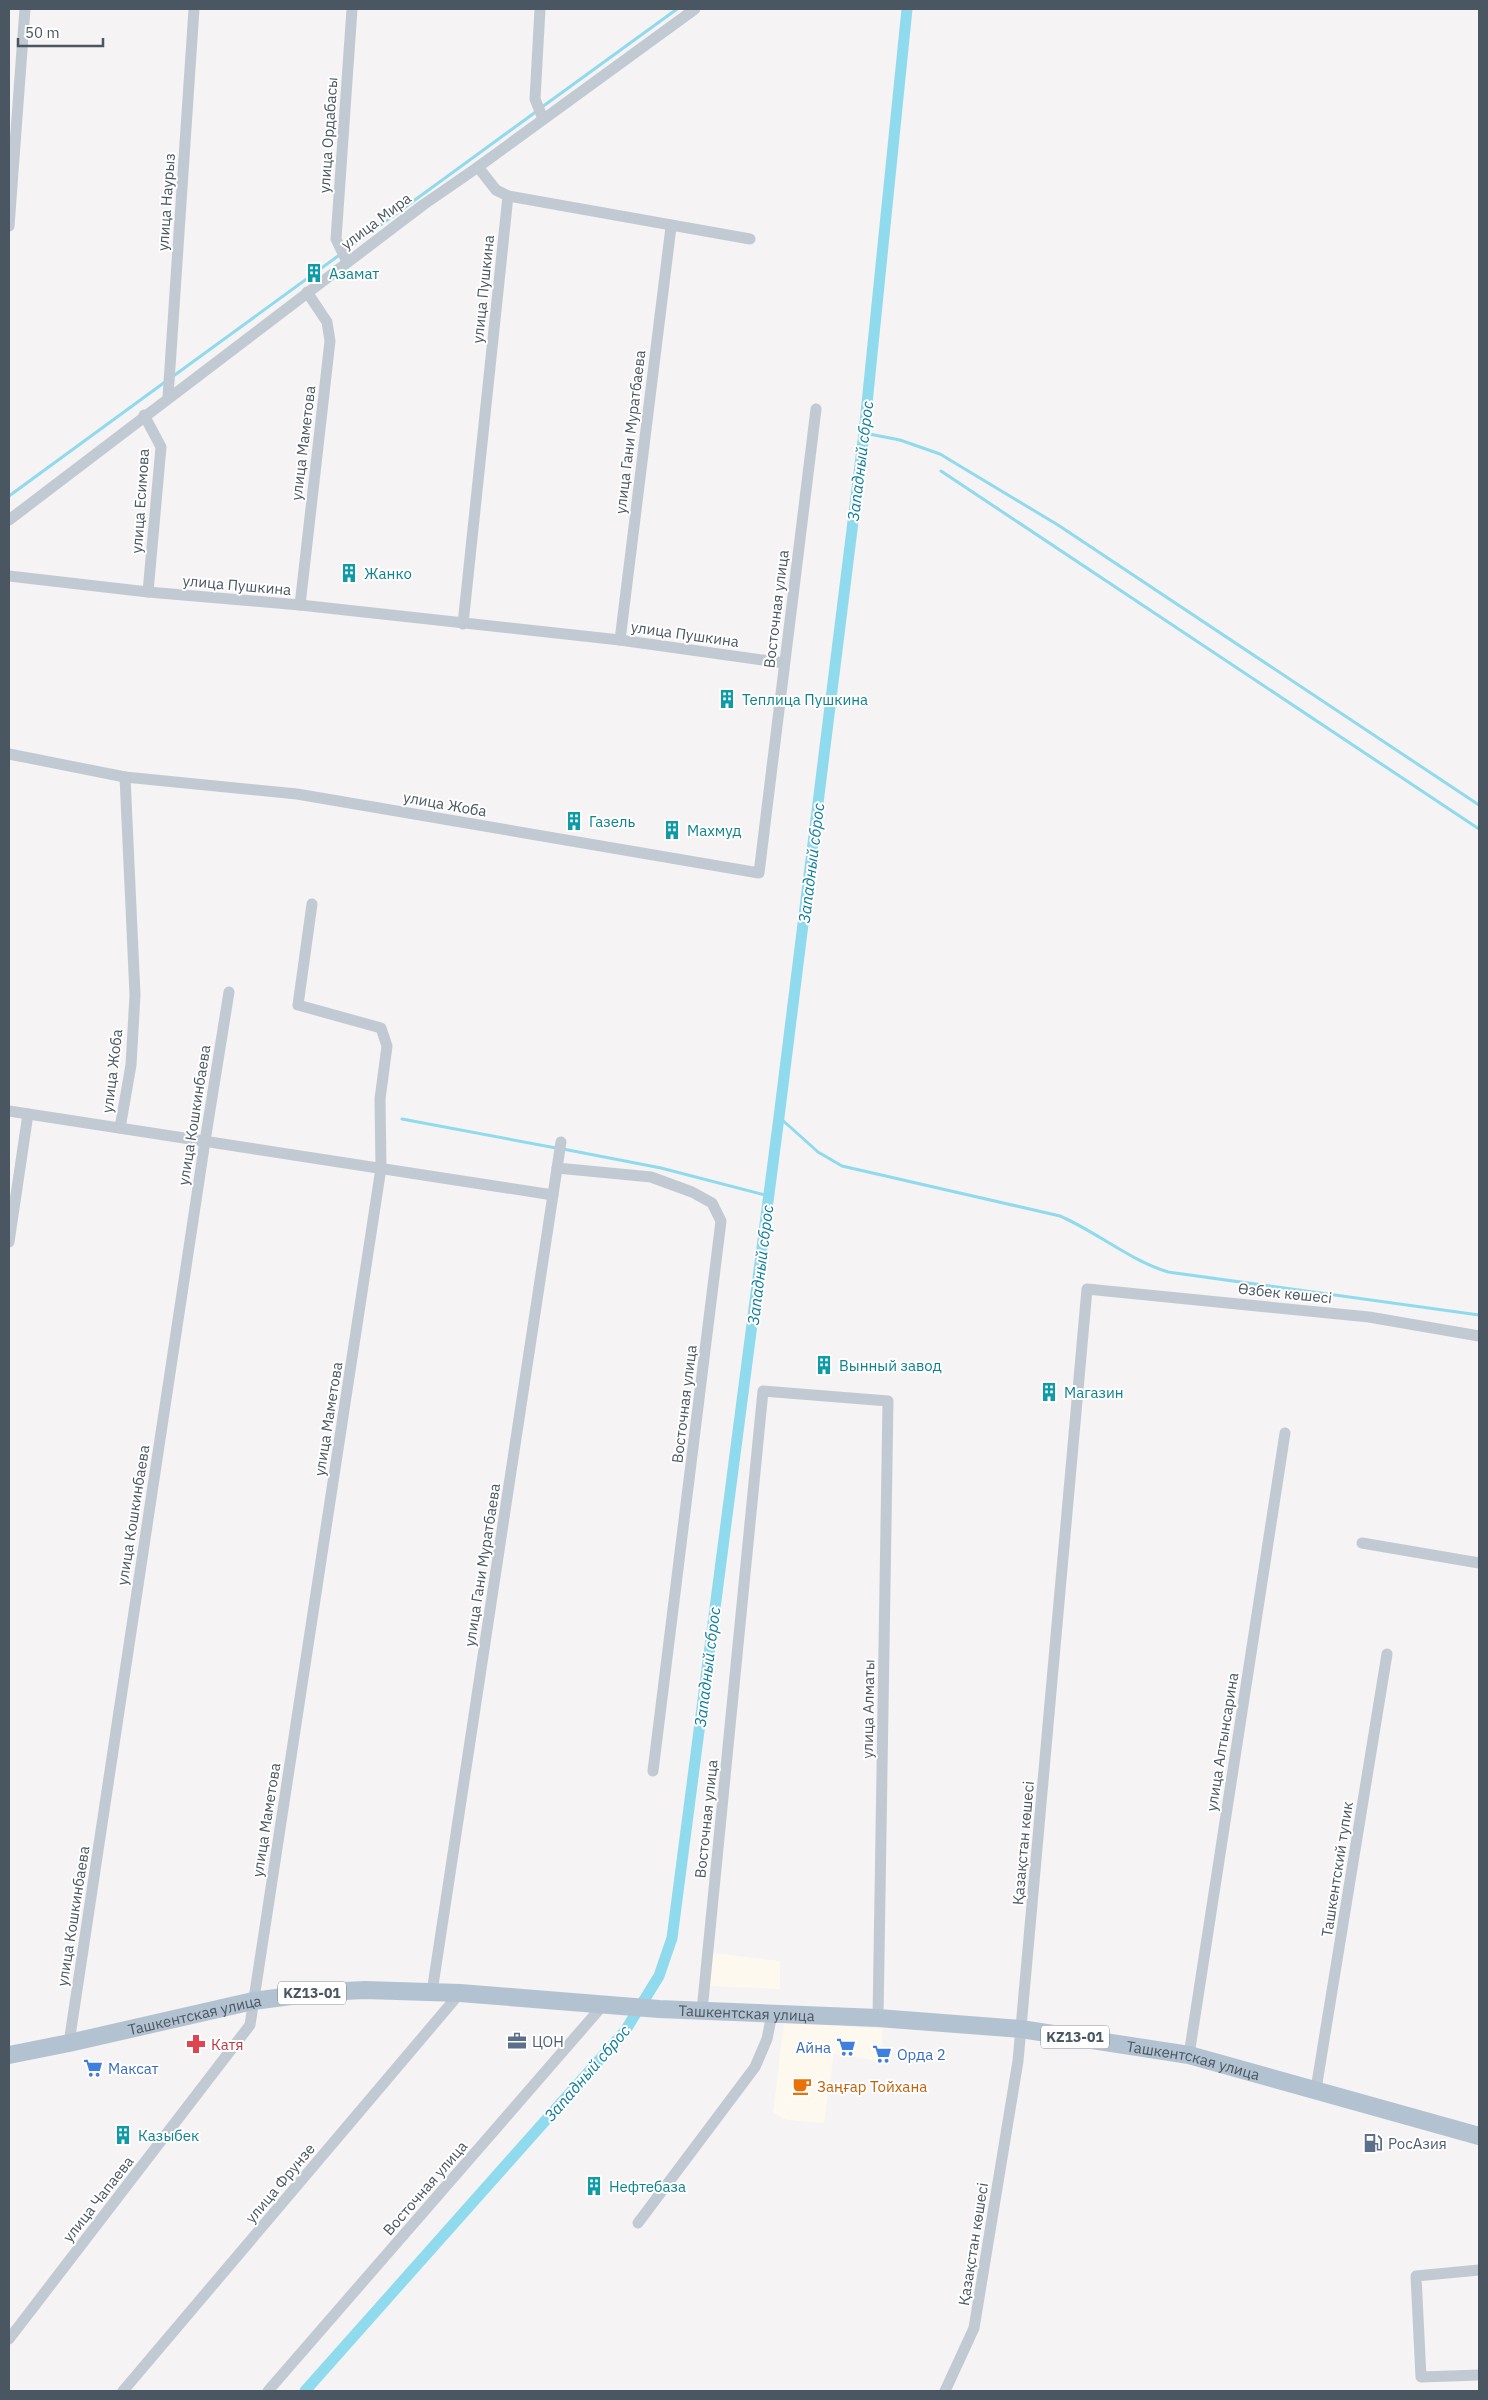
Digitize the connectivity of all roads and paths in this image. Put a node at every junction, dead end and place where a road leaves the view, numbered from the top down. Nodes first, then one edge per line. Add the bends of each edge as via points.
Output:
1 (25, 9) edge
2 (194, 9) edge
3 (352, 9) edge
4 (540, 9) edge
5 (695, 9) edge
6 (543, 119) junction
7 (478, 167) junction
8 (508, 196) junction
9 (9, 226) edge
10 (671, 227) junction
11 (750, 239) dead end
12 (347, 262) junction
13 (307, 292) junction
14 (168, 397) junction
15 (816, 409) dead end
16 (144, 416) junction
17 (9, 520) edge
18 (9, 576) edge
19 (148, 592) junction
20 (300, 604) junction
21 (463, 624) junction
22 (620, 640) junction
23 (784, 663) junction
24 (9, 754) edge
25 (125, 777) junction
26 (759, 873) joint
27 (312, 904) dead end
28 (230, 992) dead end
29 (9, 1111) edge
30 (28, 1114) junction
31 (120, 1128) junction
32 (204, 1141) junction
33 (561, 1142) dead end
34 (381, 1168) junction
35 (557, 1168) junction
36 (553, 1195) junction
37 (9, 1242) edge
38 (1087, 1289) joint
39 (1479, 1336) edge
40 (888, 1400) joint
41 (1285, 1433) dead end
42 (1362, 1543) dead end
43 (1479, 1563) edge
44 (1387, 1654) dead end
45 (653, 1770) dead end
46 (432, 1992) junction
47 (460, 1994) junction
48 (254, 2001) junction
49 (612, 2005) junction
50 (702, 2011) junction
51 (772, 2014) junction
52 (878, 2018) junction
53 (1022, 2030) junction
54 (69, 2043) junction
55 (9, 2054) edge
56 (1189, 2055) junction
57 (1316, 2089) junction
58 (1479, 2136) edge
59 (638, 2223) dead end
60 (1479, 2270) edge
61 (9, 2339) edge
62 (1479, 2375) edge
63 (122, 2391) edge
64 (268, 2391) edge
65 (944, 2391) edge

1 - 9 street
2 - 14 street, улица Наурыз
3 - 12 street, улица Ордабасы via 336,239
4 - 6 street via 535,99
5 - 6 street, улица Мира
6 - 7 street, улица Мира
7 - 8 street via 496,190
7 - 12 street, улица Мира
8 - 10 street
8 - 21 street, улица Пушкина
10 - 11 street
10 - 22 street, улица Гани Муратбаева
12 - 13 street, улица Мира
13 - 14 street, улица Мира
13 - 20 street, улица Маметова via 327,322 330,341
14 - 16 street, улица Мира
15 - 23 street, Восточная улица
16 - 17 street, улица Мира
16 - 19 street, улица Есимова via 162,447
18 - 19 street, улица Пушкина
19 - 20 street, улица Пушкина
20 - 21 street, улица Пушкина
21 - 22 street, улица Пушкина
22 - 23 street, улица Пушкина
23 - 26 street, Восточная улица
24 - 25 street, улица Жоба
25 - 26 street, улица Жоба via 297,794
25 - 31 street, улица Жоба via 134,995 131,1065
27 - 34 street, улица Маметова via 298,1005 381,1028 387,1046 380,1099
28 - 32 street, улица Кошкинбаева
29 - 30 street
30 - 31 street
30 - 37 street
31 - 32 street
32 - 34 street
32 - 54 street, улица Кошкинбаева
33 - 35 street, улица Гани Муратбаева
34 - 36 street
34 - 48 street, улица Маметова
35 - 36 street, улица Гани Муратбаева
35 - 45 street, Восточная улица via 651,1177 692,1192 712,1204 721,1221
36 - 46 street, улица Гани Муратбаева
38 - 39 street, Өзбек көшесі via 1369,1317
38 - 53 street, Қазақстан көшесі
40 - 50 street, Восточная улица via 763,1391
40 - 52 street, улица Алматы
41 - 56 street, улица Алтынсарина
42 - 43 street
44 - 57 street, Ташкентский тупик
46 - 47 main road, Ташкентская улица / KZ13-01
46 - 48 main road, Ташкентская улица / KZ13-01 via 322,1992
47 - 49 main road, Ташкентская улица / KZ13-01
47 - 63 street, улица Фрунзе
48 - 54 main road, Ташкентская улица / KZ13-01
48 - 61 street, улица Чапаева via 250,2025
49 - 50 main road, Ташкентская улица / KZ13-01
49 - 64 street, Восточная улица
50 - 51 main road, Ташкентская улица / KZ13-01
51 - 52 main road, Ташкентская улица / KZ13-01
51 - 59 street via 767,2039 755,2067
52 - 53 main road, Ташкентская улица / KZ13-01
53 - 56 main road, Ташкентская улица / KZ13-01
53 - 65 street, Қазақстан көшесі via 974,2328
54 - 55 main road, Ташкентская улица / KZ13-01
56 - 57 main road, Ташкентская улица / KZ13-01
57 - 58 main road, Ташкентская улица / KZ13-01
60 - 62 street via 1416,2276 1420,2377

